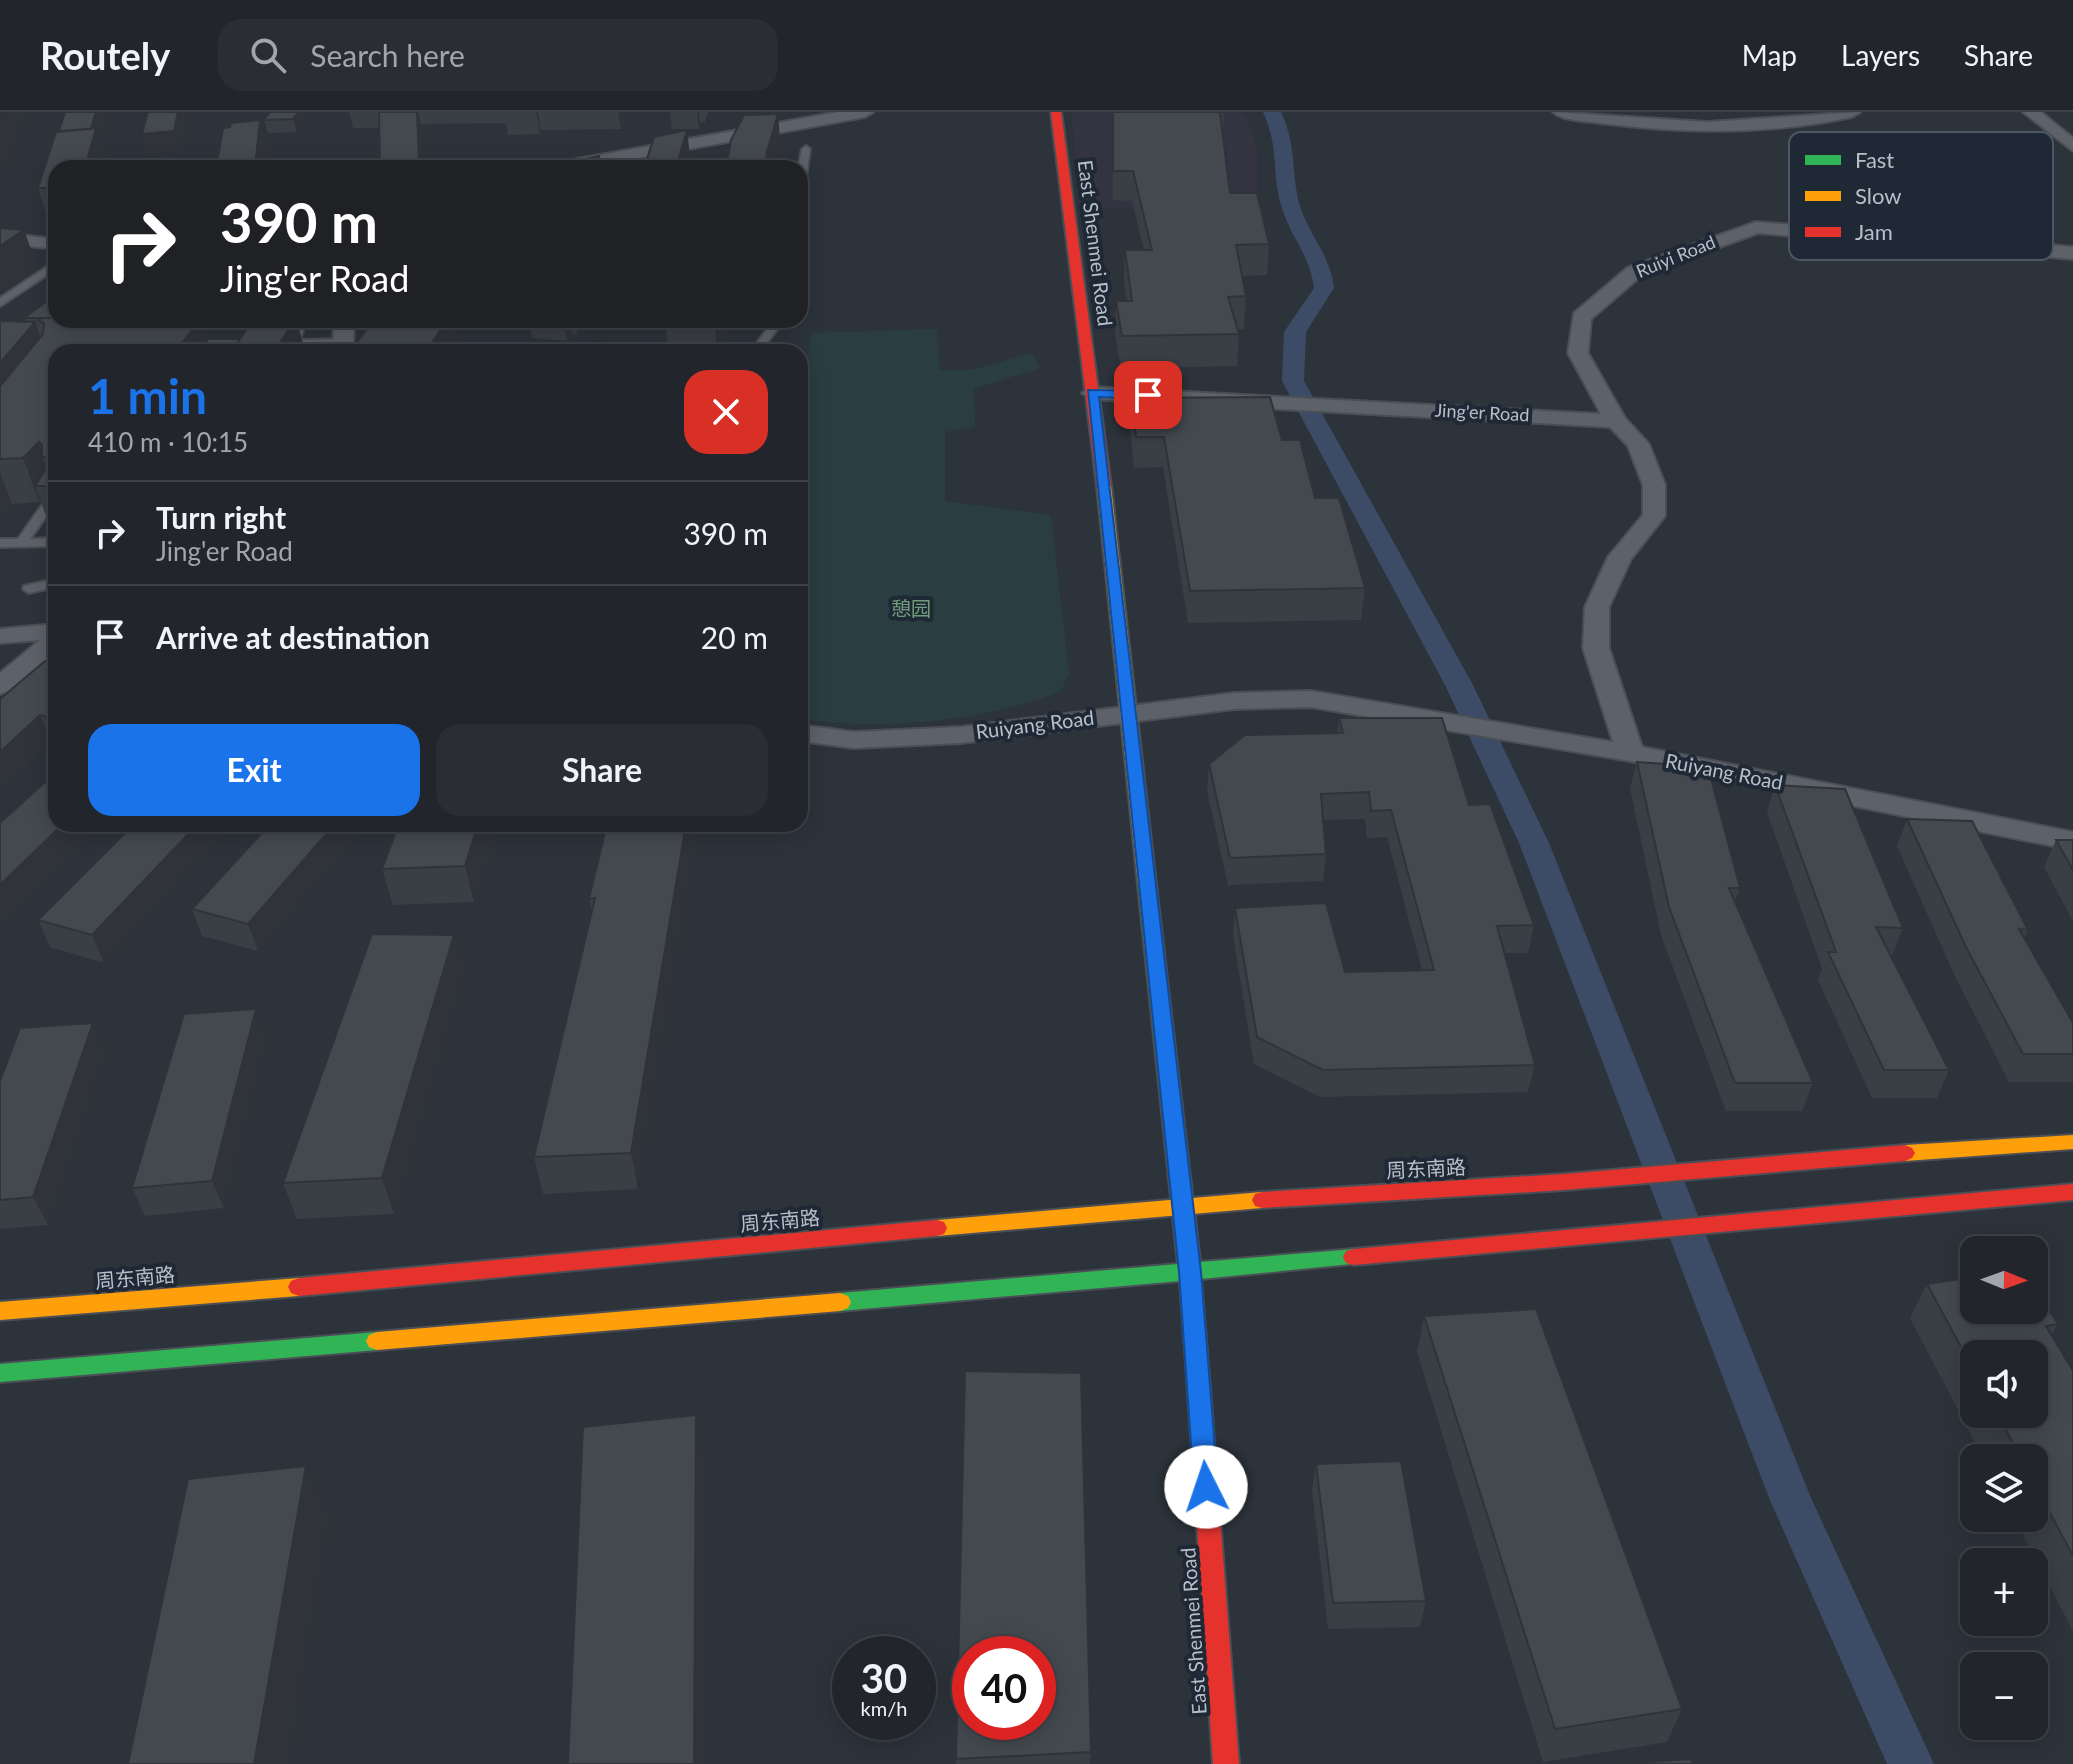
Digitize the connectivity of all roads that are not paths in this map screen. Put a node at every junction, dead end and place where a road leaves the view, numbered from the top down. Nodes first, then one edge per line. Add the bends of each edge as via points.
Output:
1 (865, 112) edge
2 (1056, 112) edge
3 (1561, 112) edge
4 (1852, 112) edge
5 (2031, 112) edge
6 (2073, 146) edge
7 (806, 149) dead end
8 (605, 160) edge
9 (804, 160) edge
10 (1789, 230) edge
11 (0, 238) edge
12 (48, 243) edge
13 (2053, 251) edge
14 (2073, 253) edge
15 (48, 270) edge
16 (0, 303) edge
17 (299, 328) edge
18 (294, 344) edge
19 (1092, 393) junction
20 (1616, 421) junction
21 (48, 505) edge
22 (48, 542) edge
23 (0, 543) edge
24 (21, 543) junction
25 (48, 585) edge
26 (29, 589) dead end
27 (48, 632) edge
28 (0, 636) edge
29 (48, 646) edge
30 (0, 686) edge
31 (1127, 713) junction
32 (808, 734) edge
33 (1630, 753) junction
34 (2073, 841) edge
35 (2073, 1142) edge
36 (2073, 1192) edge
37 (1182, 1205) junction
38 (1190, 1272) junction
39 (0, 1311) edge
40 (0, 1373) edge
41 (1226, 1764) edge

1 - 8 street
2 - 19 street, East Shenmei Road
3 - 4 street via 1727,129 1807,124
5 - 6 street
7 - 9 lane
10 - 20 street, Ruiyi Road via 1756,227 1634,272 1581,317 1578,353
11 - 12 street
13 - 14 street, Ruiyi Road
15 - 16 lane
17 - 18 lane
19 - 20 street, Jing'er Road
19 - 31 street, East Shenmei Road
20 - 33 street, Ruiyi Road via 1638,444 1654,485 1654,516 1620,557 1597,607 1596,648
21 - 24 lane
22 - 24 lane
23 - 24 lane
25 - 26 lane
27 - 28 street
29 - 30 street
31 - 32 street, Ruiyang Road via 961,735 854,740
31 - 33 street, Ruiyang Road via 1311,699
31 - 37 street, East Shenmei Road
33 - 34 street, Ruiyang Road
35 - 37 street, 周东南路 via 1564,1182
36 - 38 street
37 - 38 street, East Shenmei Road
37 - 39 street, 周东南路
38 - 40 street
38 - 41 street, East Shenmei Road

